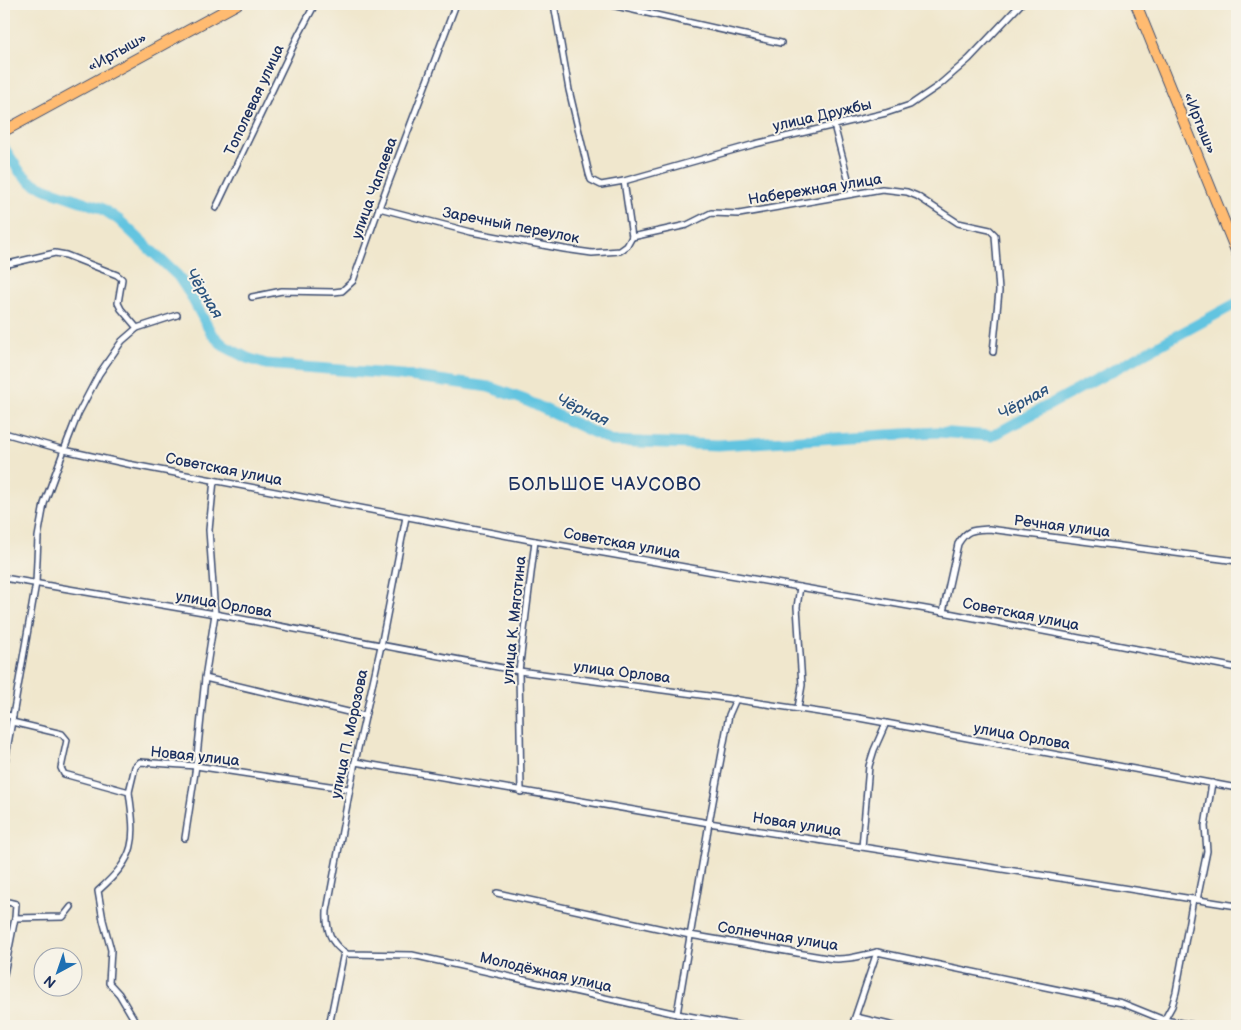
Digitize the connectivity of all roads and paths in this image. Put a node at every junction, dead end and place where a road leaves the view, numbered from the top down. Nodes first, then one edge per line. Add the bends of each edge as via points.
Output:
1 (237, 4) edge
2 (316, 4) edge
3 (456, 4) edge
4 (554, 4) edge
5 (607, 4) edge
6 (1020, 4) edge
7 (1136, 4) edge
8 (781, 43) dead end
9 (834, 125) junction
10 (7, 129) edge
11 (624, 180) junction
12 (852, 194) junction
13 (216, 208) dead end
14 (379, 208) junction
15 (632, 237) junction
16 (1237, 253) edge
17 (4, 265) edge
18 (252, 297) dead end
19 (177, 315) dead end
20 (137, 328) junction
21 (993, 352) dead end
22 (4, 433) edge
23 (64, 450) junction
24 (214, 480) junction
25 (406, 517) junction
26 (535, 541) junction
27 (1237, 561) edge
28 (4, 578) edge
29 (36, 583) junction
30 (800, 587) junction
31 (943, 612) junction
32 (216, 614) junction
33 (381, 646) junction
34 (1237, 668) edge
35 (520, 671) junction
36 (205, 678) junction
37 (736, 699) junction
38 (798, 708) junction
39 (4, 715) edge
40 (365, 716) junction
41 (13, 719) junction
42 (886, 724) junction
43 (355, 762) junction
44 (196, 766) junction
45 (4, 767) edge
46 (1212, 783) junction
47 (1237, 788) edge
48 (349, 790) junction
49 (129, 792) junction
50 (521, 792) junction
51 (709, 823) junction
52 (185, 838) dead end
53 (862, 847) junction
54 (497, 893) dead end
55 (1195, 899) junction
56 (4, 901) edge
57 (1237, 906) edge
58 (71, 907) dead end
59 (16, 918) junction
60 (690, 935) junction
61 (344, 952) junction
62 (877, 952) junction
63 (4, 974) edge
64 (677, 1014) junction
65 (856, 1017) junction
66 (1164, 1020) junction
67 (138, 1026) edge
68 (329, 1026) edge
69 (743, 1026) edge
70 (852, 1026) edge
71 (894, 1026) edge
72 (1161, 1026) edge
73 (1199, 1026) edge

1 - 10 highway, «Иртыш»
2 - 13 street, Тополевая улица
3 - 14 street, улица Чапаева
4 - 11 street, улица Дружбы via 569,90 591,180 601,185
5 - 8 street
6 - 9 street, улица Дружбы via 969,59 921,98 900,109
7 - 16 highway, «Иртыш»
9 - 11 street, улица Дружбы
9 - 12 street
11 - 15 street
12 - 15 street, Набережная улица via 739,214 711,213 687,224
12 - 21 street, Набережная улица via 882,190 906,192 958,223 990,230 995,235 999,291
14 - 15 street, Заречный переулок via 471,232 564,250 620,251
14 - 18 street, улица Чапаева via 353,281 342,291 282,291
17 - 20 street via 54,253 117,275 122,279 118,303
19 - 20 street
20 - 23 street via 122,341 99,374
22 - 23 street, Советская улица
23 - 24 street, Советская улица
23 - 29 street via 44,504 38,537
24 - 25 street, Советская улица
24 - 32 street via 209,530
25 - 26 street, Советская улица
25 - 33 street, улица П. Морозова
26 - 30 street, Советская улица
26 - 35 street, улица К. Мяготина
27 - 31 street, Речная улица via 989,529 972,530 958,544
28 - 29 street, улица Орлова
29 - 32 street, улица Орлова
29 - 41 street
30 - 31 street, Советская улица
30 - 38 street via 797,607 802,685
31 - 34 street, Советская улица
32 - 33 street, улица Орлова
32 - 36 street
33 - 35 street, улица Орлова
33 - 40 street, улица П. Морозова
35 - 37 street, улица Орлова
35 - 50 street, улица К. Мяготина
36 - 40 street
36 - 44 street
37 - 38 street, улица Орлова
37 - 51 street via 729,715
38 - 42 street, улица Орлова
39 - 41 street
40 - 43 street, улица П. Морозова
41 - 45 street
41 - 49 street via 62,734 67,740 62,768 64,774
42 - 46 street, улица Орлова
42 - 53 street via 869,766
43 - 48 street, улица П. Морозова
43 - 50 street, Новая улица
44 - 48 street, Новая улица
44 - 49 street, Новая улица via 140,762 135,767
44 - 52 street
46 - 47 street, улица Орлова
46 - 55 street via 1205,826 1207,851
48 - 61 street, улица П. Морозова via 326,925 331,939
49 - 67 street via 133,824 129,855 117,874 98,891 111,950 109,983
50 - 51 street, Новая улица
51 - 53 street, Новая улица
51 - 60 street
53 - 55 street, Новая улица
54 - 60 street, Солнечная улица
55 - 57 street, Новая улица
55 - 66 street via 1176,992
56 - 59 street via 16,904
58 - 59 street via 63,917
59 - 63 street
60 - 62 street, Солнечная улица via 838,960
60 - 64 street
61 - 64 street, Молодёжная улица via 412,955
61 - 68 street
62 - 65 street
62 - 66 street, Солнечная улица via 1122,1003
64 - 69 street, Молодёжная улица
65 - 70 street
65 - 71 street
66 - 72 street
66 - 73 street, Солнечная улица

